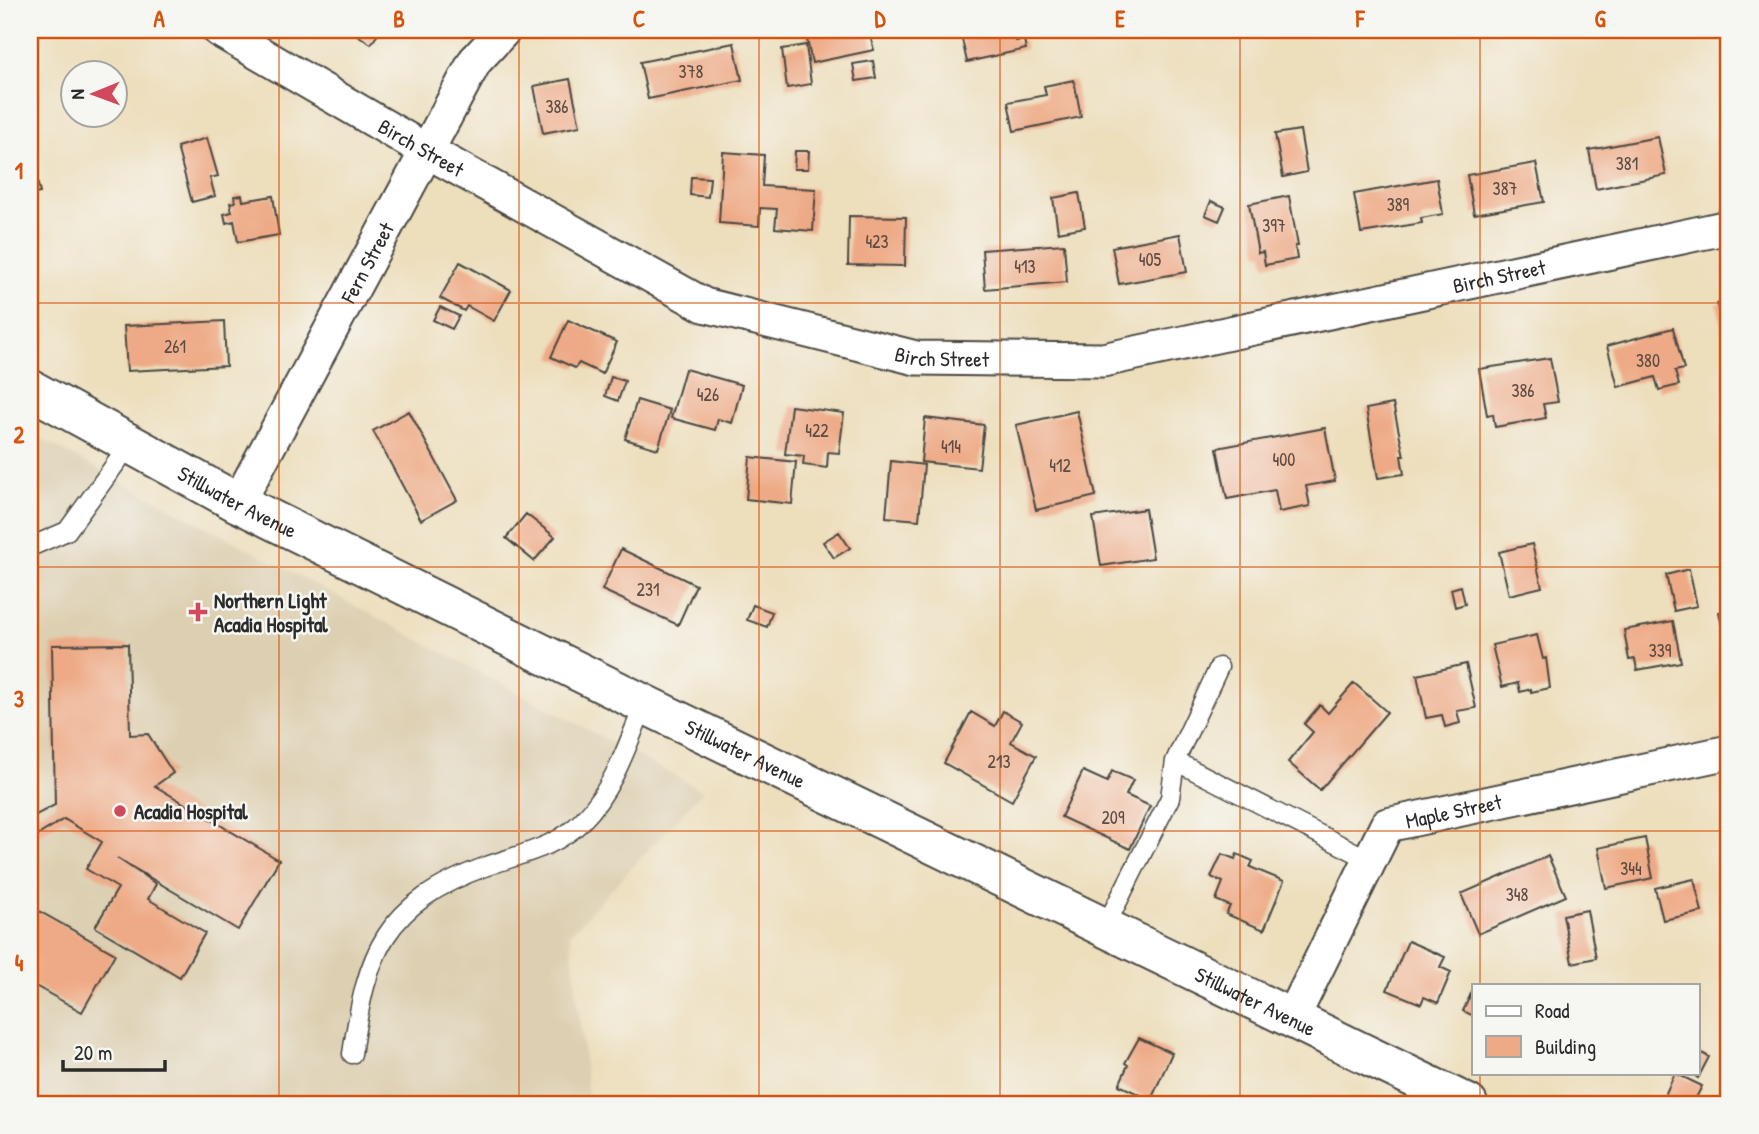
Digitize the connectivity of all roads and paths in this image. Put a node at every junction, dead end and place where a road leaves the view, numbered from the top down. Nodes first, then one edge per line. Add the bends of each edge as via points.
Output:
1 (219, 30) edge
2 (503, 30) edge
3 (427, 151) junction
4 (1729, 227) edge
5 (30, 389) edge
6 (130, 444) junction
7 (238, 503) junction
8 (30, 547) edge
9 (1219, 667) dead end
10 (644, 704) junction
11 (1729, 752) edge
12 (1175, 761) junction
13 (1370, 860) junction
14 (1105, 927) junction
15 (1292, 1019) junction
16 (352, 1054) dead end
17 (1468, 1104) edge

1 - 3 street, Birch Street
2 - 3 street, Fern Street via 475,61
3 - 4 street, Birch Street via 704,306 916,358 1102,360
3 - 7 street, Fern Street
5 - 6 main road, Stillwater Avenue
6 - 7 main road, Stillwater Avenue
6 - 8 lane via 67,531
7 - 10 main road, Stillwater Avenue
9 - 12 lane
10 - 14 main road, Stillwater Avenue
10 - 16 lane via 616,771 582,822 539,850 485,866 418,899 379,942 360,994
11 - 13 street, Maple Street via 1387,825
12 - 13 lane
12 - 14 lane via 1170,798
13 - 15 street, Maple Street
14 - 15 main road, Stillwater Avenue
15 - 17 main road, Stillwater Avenue

